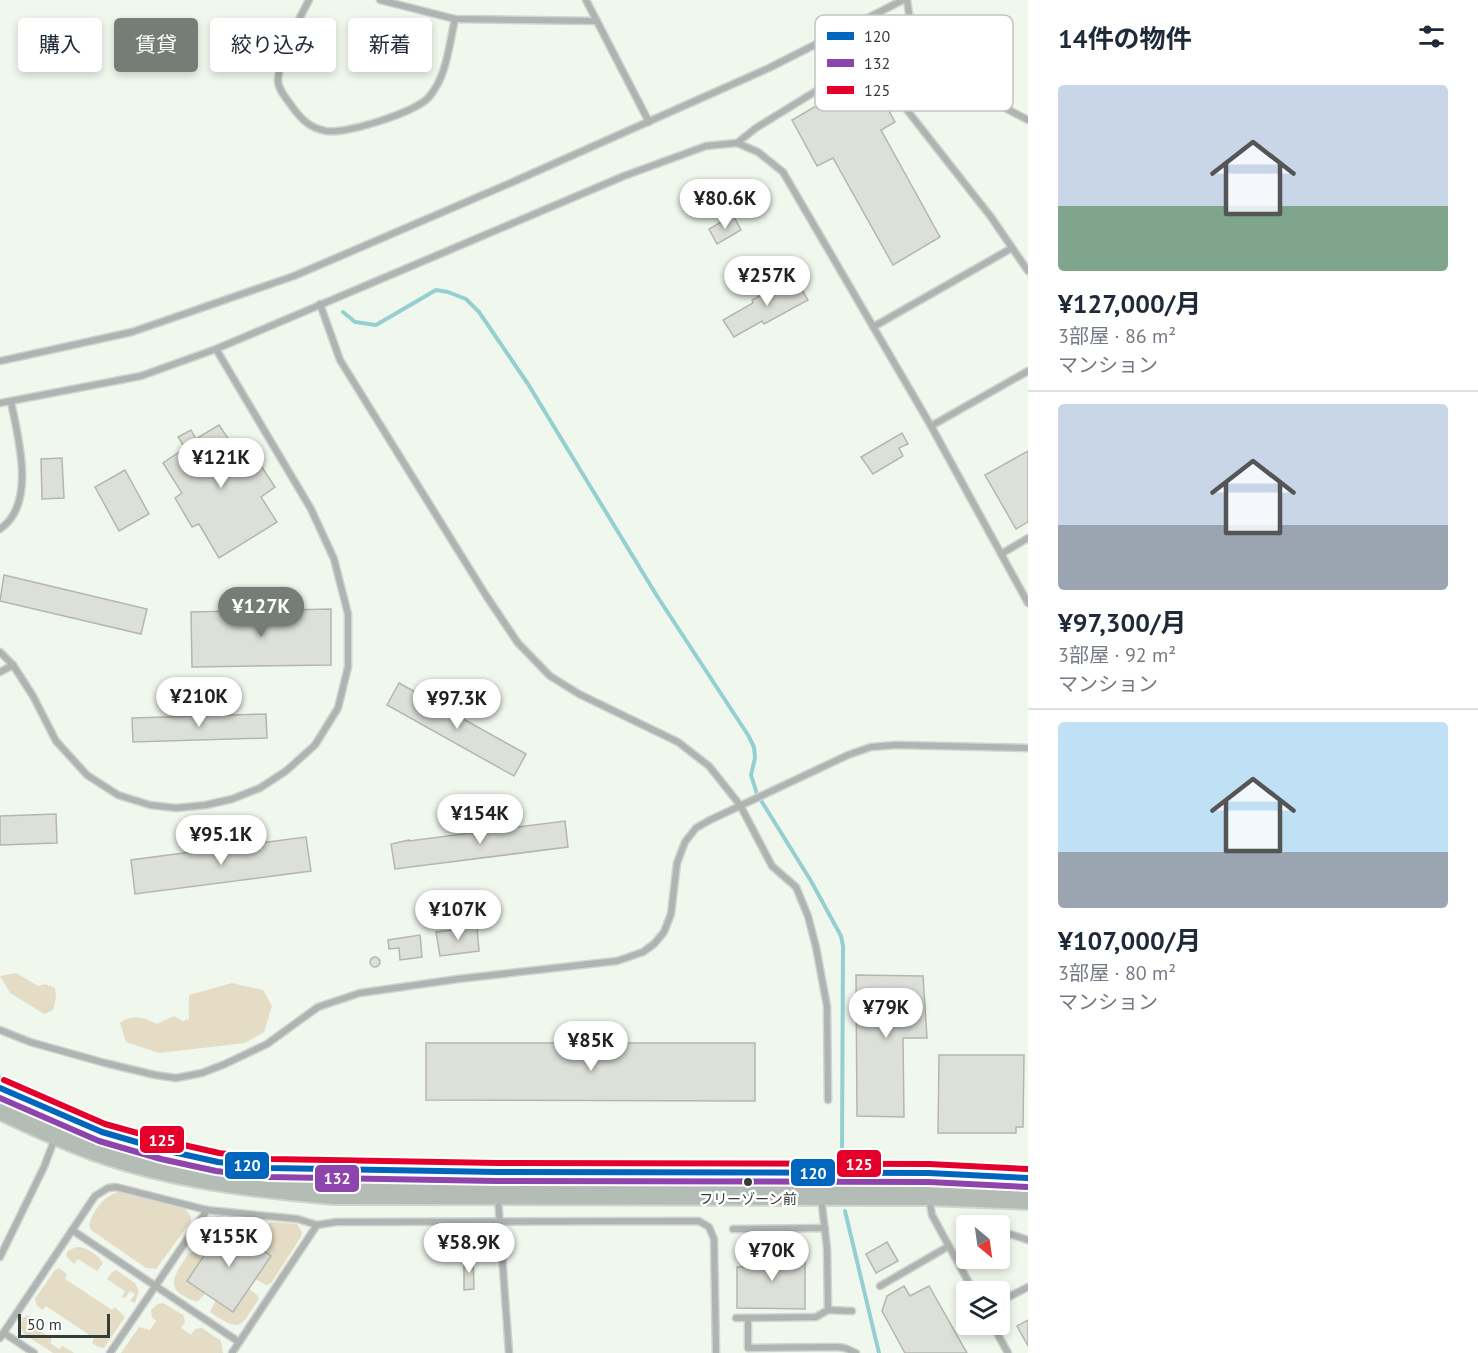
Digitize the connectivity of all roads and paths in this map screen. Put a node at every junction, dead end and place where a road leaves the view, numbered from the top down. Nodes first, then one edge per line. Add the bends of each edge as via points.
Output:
1 (309, 0) edge
2 (380, 0) edge
3 (586, 0) edge
4 (905, 0) edge
5 (875, 15) edge
6 (908, 15) edge
7 (455, 19) junction
8 (597, 21) junction
9 (815, 45) edge
10 (815, 92) edge
11 (908, 111) edge
12 (1011, 111) edge
13 (1028, 120) edge
14 (649, 122) junction
15 (737, 143) junction
16 (1012, 248) junction
17 (1028, 271) edge
18 (320, 304) junction
19 (873, 327) junction
20 (216, 349) junction
21 (0, 361) edge
22 (1028, 371) edge
23 (11, 402) junction
24 (0, 403) edge
25 (931, 426) junction
26 (0, 529) edge
27 (1028, 538) edge
28 (1001, 554) junction
29 (1028, 603) edge
30 (0, 652) edge
31 (13, 665) junction
32 (0, 672) edge
33 (1028, 748) edge
34 (740, 805) junction
35 (0, 1030) edge
36 (0, 1088) edge
37 (828, 1101) dead end
38 (0, 1108) edge
39 (56, 1134) junction
40 (1028, 1178) edge
41 (497, 1182) junction
42 (929, 1183) junction
43 (821, 1193) junction
44 (1028, 1198) edge
45 (207, 1210) junction
46 (500, 1221) junction
47 (317, 1225) junction
48 (825, 1228) junction
49 (733, 1229) dead end
50 (72, 1230) junction
51 (1010, 1234) dead end
52 (1028, 1240) edge
53 (949, 1246) junction
54 (0, 1257) edge
55 (968, 1281) edge
56 (880, 1286) dead end
57 (156, 1287) junction
58 (1028, 1287) edge
59 (1010, 1296) edge
60 (828, 1310) junction
61 (852, 1311) dead end
62 (736, 1318) dead end
63 (748, 1318) junction
64 (998, 1335) edge
65 (2, 1336) edge
66 (238, 1342) junction
67 (34, 1353) edge
68 (110, 1353) edge
69 (231, 1353) edge
70 (509, 1353) edge
71 (716, 1353) edge
72 (856, 1353) edge
73 (1008, 1353) edge

1 - 7 lane via 292,33 278,82 303,122 327,131 376,122 409,111 429,98 442,76
2 - 7 lane
3 - 8 lane
4 - 5 lane
4 - 6 lane
7 - 8 lane
8 - 14 lane
9 - 14 lane
10 - 15 lane
11 - 16 lane
12 - 13 lane
14 - 21 lane via 294,276 132,332
15 - 18 lane via 706,146 656,163
15 - 19 lane via 758,152 783,172
16 - 17 lane
16 - 19 lane
18 - 20 lane
18 - 34 lane via 340,360 518,643 550,676 579,694 678,742 709,766
19 - 25 lane
20 - 23 lane via 141,376
20 - 31 lane via 311,509 334,559 348,614 348,667 338,708 315,745 260,788 232,799 176,808 150,805 118,795 87,775 56,741
22 - 25 lane
23 - 24 lane
23 - 26 lane via 22,462 20,501 7,525
25 - 28 lane
27 - 28 lane
28 - 29 lane
30 - 31 lane
31 - 32 lane
33 - 34 lane via 871,747
34 - 35 lane via 696,828 677,863 664,932 643,952 617,961 360,993 318,1006 267,1044 225,1064 176,1078 105,1063
34 - 37 lane via 772,866 796,887 808,916 827,1006
36 - 41 highway via 102,1132 218,1162
38 - 39 highway
39 - 41 highway via 159,1168 261,1187 334,1192
39 - 54 lane
40 - 42 highway
41 - 42 highway
41 - 43 highway
41 - 46 lane
42 - 43 highway
42 - 44 highway
42 - 53 lane via 932,1215
43 - 48 lane
45 - 47 lane via 298,1219
45 - 50 lane via 108,1188 95,1196
45 - 57 lane
46 - 47 lane
46 - 70 lane
46 - 71 lane via 705,1223 714,1239
47 - 66 lane
48 - 49 lane
48 - 60 lane
50 - 57 lane
50 - 65 lane
51 - 52 lane
53 - 55 lane
53 - 56 lane
57 - 66 lane
57 - 68 lane
58 - 59 lane
60 - 61 lane
60 - 63 lane via 816,1317
62 - 63 lane
63 - 72 lane via 748,1348 836,1347
64 - 73 lane
65 - 67 lane
66 - 69 lane

